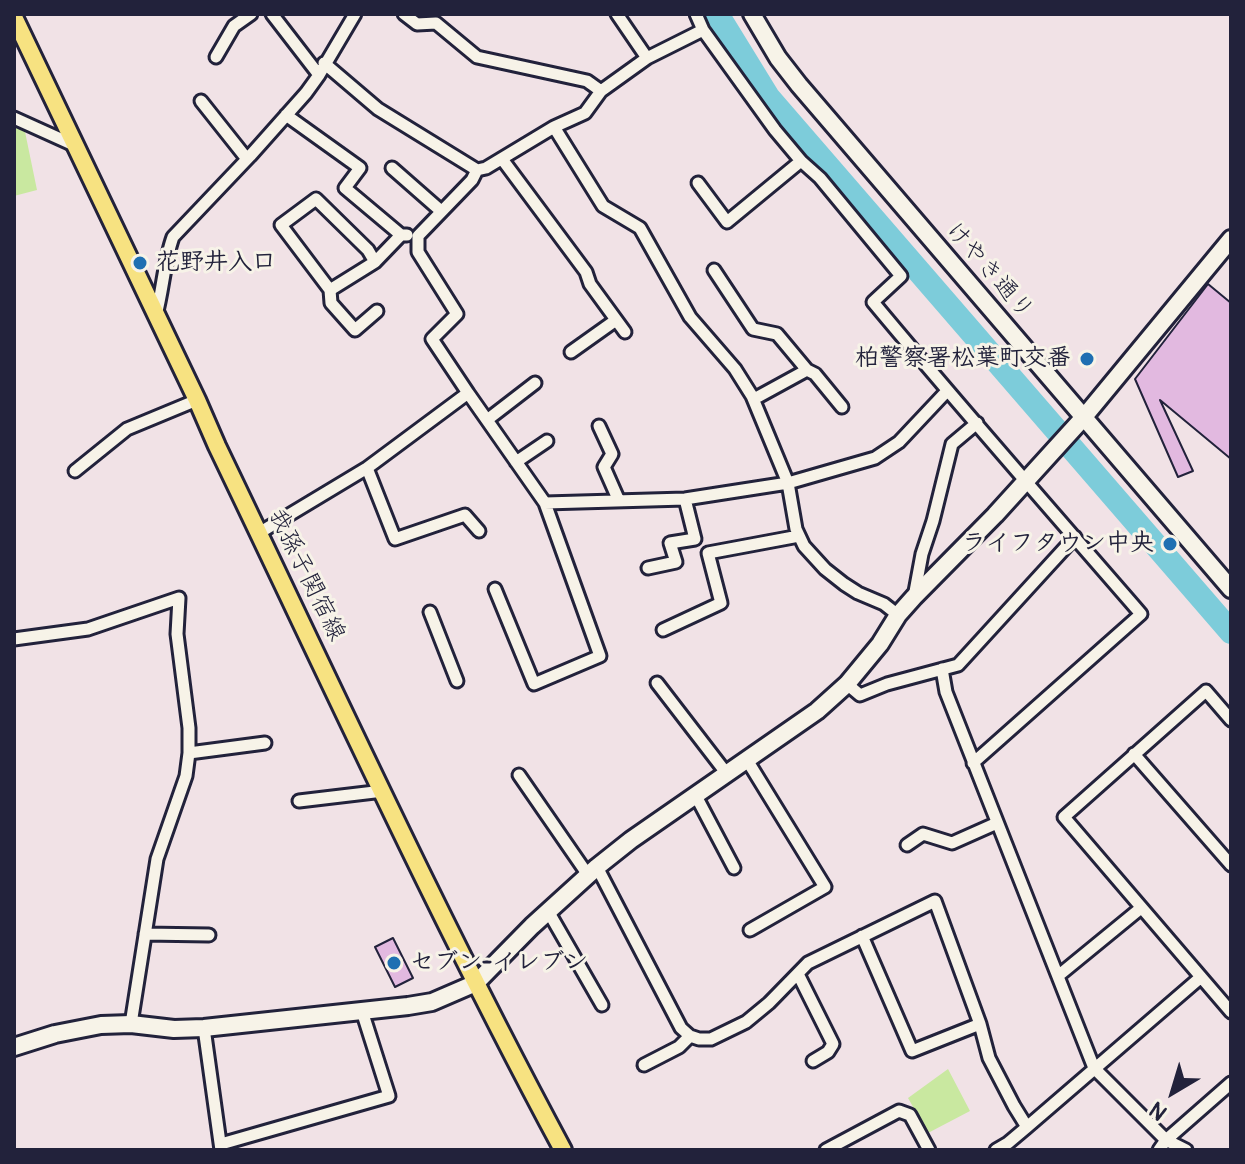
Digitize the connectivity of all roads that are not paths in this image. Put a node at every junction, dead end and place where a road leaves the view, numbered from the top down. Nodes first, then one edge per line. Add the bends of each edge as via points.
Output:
1 (251, 14) edge
2 (273, 14) edge
3 (355, 14) edge
4 (404, 14) edge
5 (617, 14) edge
6 (696, 14) edge
7 (752, 14) edge
8 (14, 17) edge
9 (703, 30) junction
10 (216, 57) dead end
11 (647, 58) junction
12 (322, 69) junction
13 (601, 91) junction
14 (201, 101) dead end
15 (286, 115) junction
16 (14, 118) edge
17 (554, 127) junction
18 (76, 146) junction
19 (247, 159) junction
20 (502, 159) junction
21 (801, 161) junction
22 (392, 168) dead end
23 (477, 170) junction
24 (698, 183) dead end
25 (441, 211) junction
26 (401, 235) junction
27 (418, 236) junction
28 (1231, 239) edge
29 (375, 262) junction
30 (714, 270) dead end
31 (330, 290) junction
32 (377, 311) dead end
33 (156, 315) junction
34 (616, 320) junction
35 (625, 332) dead end
36 (571, 352) dead end
37 (807, 370) junction
38 (535, 383) dead end
39 (947, 391) junction
40 (468, 393) junction
41 (754, 399) junction
42 (197, 400) junction
43 (842, 407) dead end
44 (1084, 417) junction
45 (487, 420) junction
46 (977, 423) junction
47 (599, 426) dead end
48 (547, 441) dead end
49 (516, 462) junction
50 (367, 468) junction
51 (75, 471) dead end
52 (1026, 480) junction
53 (788, 483) junction
54 (685, 499) junction
55 (619, 501) junction
56 (545, 503) junction
57 (479, 531) dead end
58 (259, 533) junction
59 (799, 536) junction
60 (1075, 537) junction
61 (648, 568) dead end
62 (495, 589) dead end
63 (1231, 589) edge
64 (914, 597) junction
65 (430, 612) dead end
66 (898, 615) junction
67 (663, 630) dead end
68 (14, 639) edge
69 (942, 669) junction
70 (457, 681) dead end
71 (657, 683) dead end
72 (847, 684) junction
73 (1231, 720) edge
74 (265, 743) dead end
75 (189, 753) junction
76 (1134, 754) junction
77 (747, 760) junction
78 (973, 763) junction
79 (727, 774) junction
80 (519, 775) dead end
81 (383, 791) junction
82 (696, 796) junction
83 (299, 801) dead end
84 (997, 823) junction
85 (907, 845) dead end
86 (1231, 865) edge
87 (734, 868) dead end
88 (593, 871) junction
89 (1141, 908) junction
90 (548, 911) junction
91 (750, 930) dead end
92 (145, 934) junction
93 (209, 935) dead end
94 (862, 936) junction
95 (798, 974) junction
96 (1058, 976) junction
97 (1201, 977) junction
98 (476, 983) junction
99 (602, 1005) dead end
100 (362, 1011) junction
101 (1231, 1012) edge
102 (131, 1024) junction
103 (980, 1024) junction
104 (204, 1028) junction
105 (690, 1036) junction
106 (14, 1047) edge
107 (813, 1061) dead end
108 (644, 1065) dead end
109 (1094, 1068) junction
110 (1231, 1083) edge
111 (1027, 1127) junction
112 (1163, 1145) edge
113 (221, 1147) edge
114 (1010, 1147) edge
115 (563, 1150) edge
116 (826, 1150) edge
117 (929, 1150) edge
118 (996, 1150) edge
119 (1186, 1150) edge

1 - 10 street via 234,26
2 - 12 street
3 - 12 street
4 - 13 street via 417,24 436,23 477,57 587,81
5 - 11 street
6 - 9 street
7 - 44 street, けやき通り via 799,85
8 - 18 main road, 我孫子関宿線
9 - 11 street
9 - 21 street
11 - 13 street
12 - 15 street
12 - 23 street
13 - 17 street via 585,113
14 - 19 street
15 - 19 street
15 - 26 street via 360,168 345,188
16 - 18 street
17 - 20 street
17 - 41 street via 603,206 640,228 690,317
18 - 33 main road, 我孫子関宿線
19 - 33 street via 173,237
20 - 23 street
20 - 34 street
21 - 24 street via 727,222
21 - 39 street via 901,276 873,302
22 - 25 street
23 - 25 street
25 - 27 street
26 - 27 street
26 - 29 street
27 - 40 street via 418,252 457,314 432,339
28 - 44 street
29 - 31 street
29 - 31 street via 316,199 281,225
30 - 37 street via 753,329 777,334
31 - 32 street via 331,303 355,330
33 - 42 main road, 我孫子関宿線
34 - 35 street
34 - 36 street
37 - 41 street
37 - 43 street
38 - 45 street
39 - 46 street
39 - 53 street via 899,442 875,458
40 - 45 street
40 - 50 street
41 - 53 street
42 - 51 street via 127,429
42 - 58 main road, 我孫子関宿線
44 - 52 street
44 - 63 street, けやき通り
45 - 49 street
46 - 52 street
46 - 64 street via 952,444
47 - 55 street via 612,454 604,467
48 - 49 street
49 - 56 street
50 - 57 street via 395,539 465,515
50 - 58 street
52 - 60 street
52 - 64 street
53 - 54 street
53 - 59 street
54 - 55 street
54 - 61 street via 695,539 670,543 676,562
55 - 56 street
56 - 62 street via 600,656 534,684
58 - 81 main road, 我孫子関宿線
59 - 66 street via 825,569
59 - 67 street via 708,553 721,603
60 - 69 street via 958,665
60 - 78 street via 1141,614
64 - 66 street
65 - 70 street
66 - 72 street
68 - 75 street via 88,629 179,598 177,634
69 - 72 street via 860,695
69 - 78 street
71 - 79 street
72 - 77 street
73 - 76 street via 1206,691
74 - 75 street
75 - 92 street via 157,859
76 - 86 street
76 - 89 street via 1064,817
77 - 79 street
77 - 91 street via 825,887
78 - 84 street
79 - 82 street
80 - 88 street
81 - 83 street
81 - 98 main road, 我孫子関宿線
82 - 87 street
82 - 88 street
84 - 85 street via 952,843 923,834
84 - 96 street
88 - 90 street
88 - 105 street
89 - 96 street
89 - 97 street
90 - 98 street
90 - 99 street
92 - 93 street
92 - 102 street
94 - 95 street via 808,963
94 - 103 street via 912,1051
94 - 103 street via 935,901
95 - 105 street via 746,1022 711,1039
95 - 107 street via 833,1044
96 - 109 street
97 - 101 street
97 - 109 street
98 - 100 street via 432,1002
98 - 115 main road, 我孫子関宿線
100 - 104 street
100 - 113 street via 389,1096
102 - 104 street
102 - 106 street via 82,1027
103 - 111 street via 989,1058
104 - 113 street
105 - 108 street
109 - 111 street
109 - 112 street
110 - 112 street
111 - 114 street
112 - 119 street
114 - 118 street
116 - 117 street via 899,1111 910,1115

